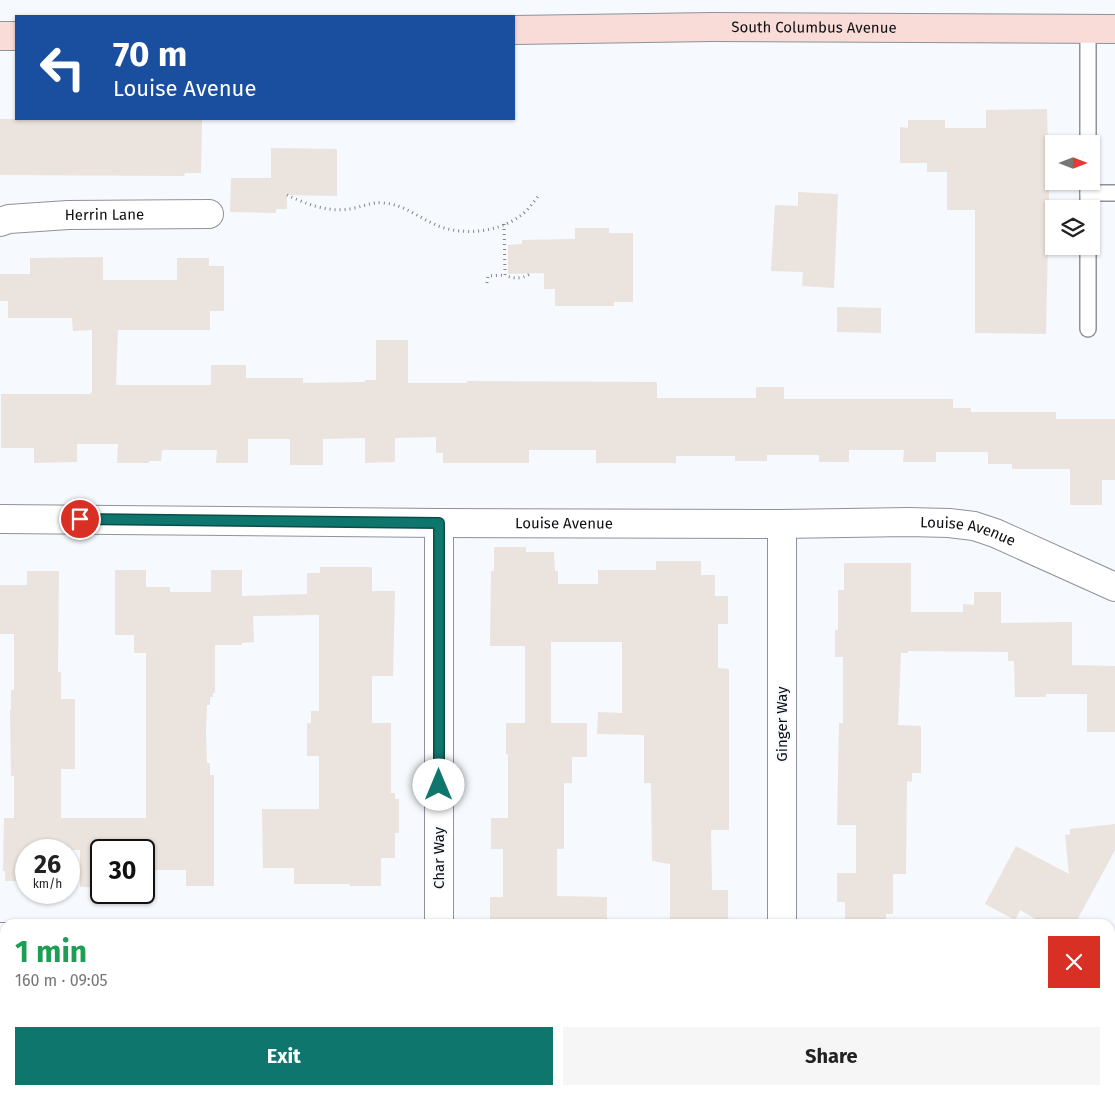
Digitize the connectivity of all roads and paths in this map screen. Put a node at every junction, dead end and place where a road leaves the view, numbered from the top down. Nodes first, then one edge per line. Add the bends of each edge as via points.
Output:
1 (1088, 29) junction
2 (1115, 29) edge
3 (515, 30) edge
4 (0, 36) edge
5 (15, 36) edge
6 (1088, 135) edge
7 (1100, 190) edge
8 (1115, 193) edge
9 (540, 194) dead end
10 (287, 195) dead end
11 (209, 214) dead end
12 (0, 222) edge
13 (504, 224) junction
14 (504, 242) junction
15 (508, 245) dead end
16 (1088, 255) edge
17 (530, 274) dead end
18 (505, 275) junction
19 (487, 283) dead end
20 (1088, 329) dead end
21 (0, 519) edge
22 (439, 523) junction
23 (782, 524) junction
24 (1115, 587) edge
25 (439, 919) edge
26 (782, 919) edge

1 - 2 main road, South Columbus Avenue
1 - 3 main road, South Columbus Avenue via 712,27
1 - 6 lane
4 - 5 main road
7 - 8 lane
9 - 13 path via 520,216
10 - 13 path via 337,210 382,202 398,205 446,230 466,232
11 - 12 street, Herrin Lane via 68,215
13 - 14 path
14 - 15 path
14 - 18 path
16 - 20 lane
17 - 18 path via 522,278
18 - 19 path via 488,276
21 - 22 street, Louise Avenue
22 - 23 street, Louise Avenue
22 - 25 street, Char Way
23 - 24 street, Louise Avenue via 908,522 974,526
23 - 26 street, Ginger Way

